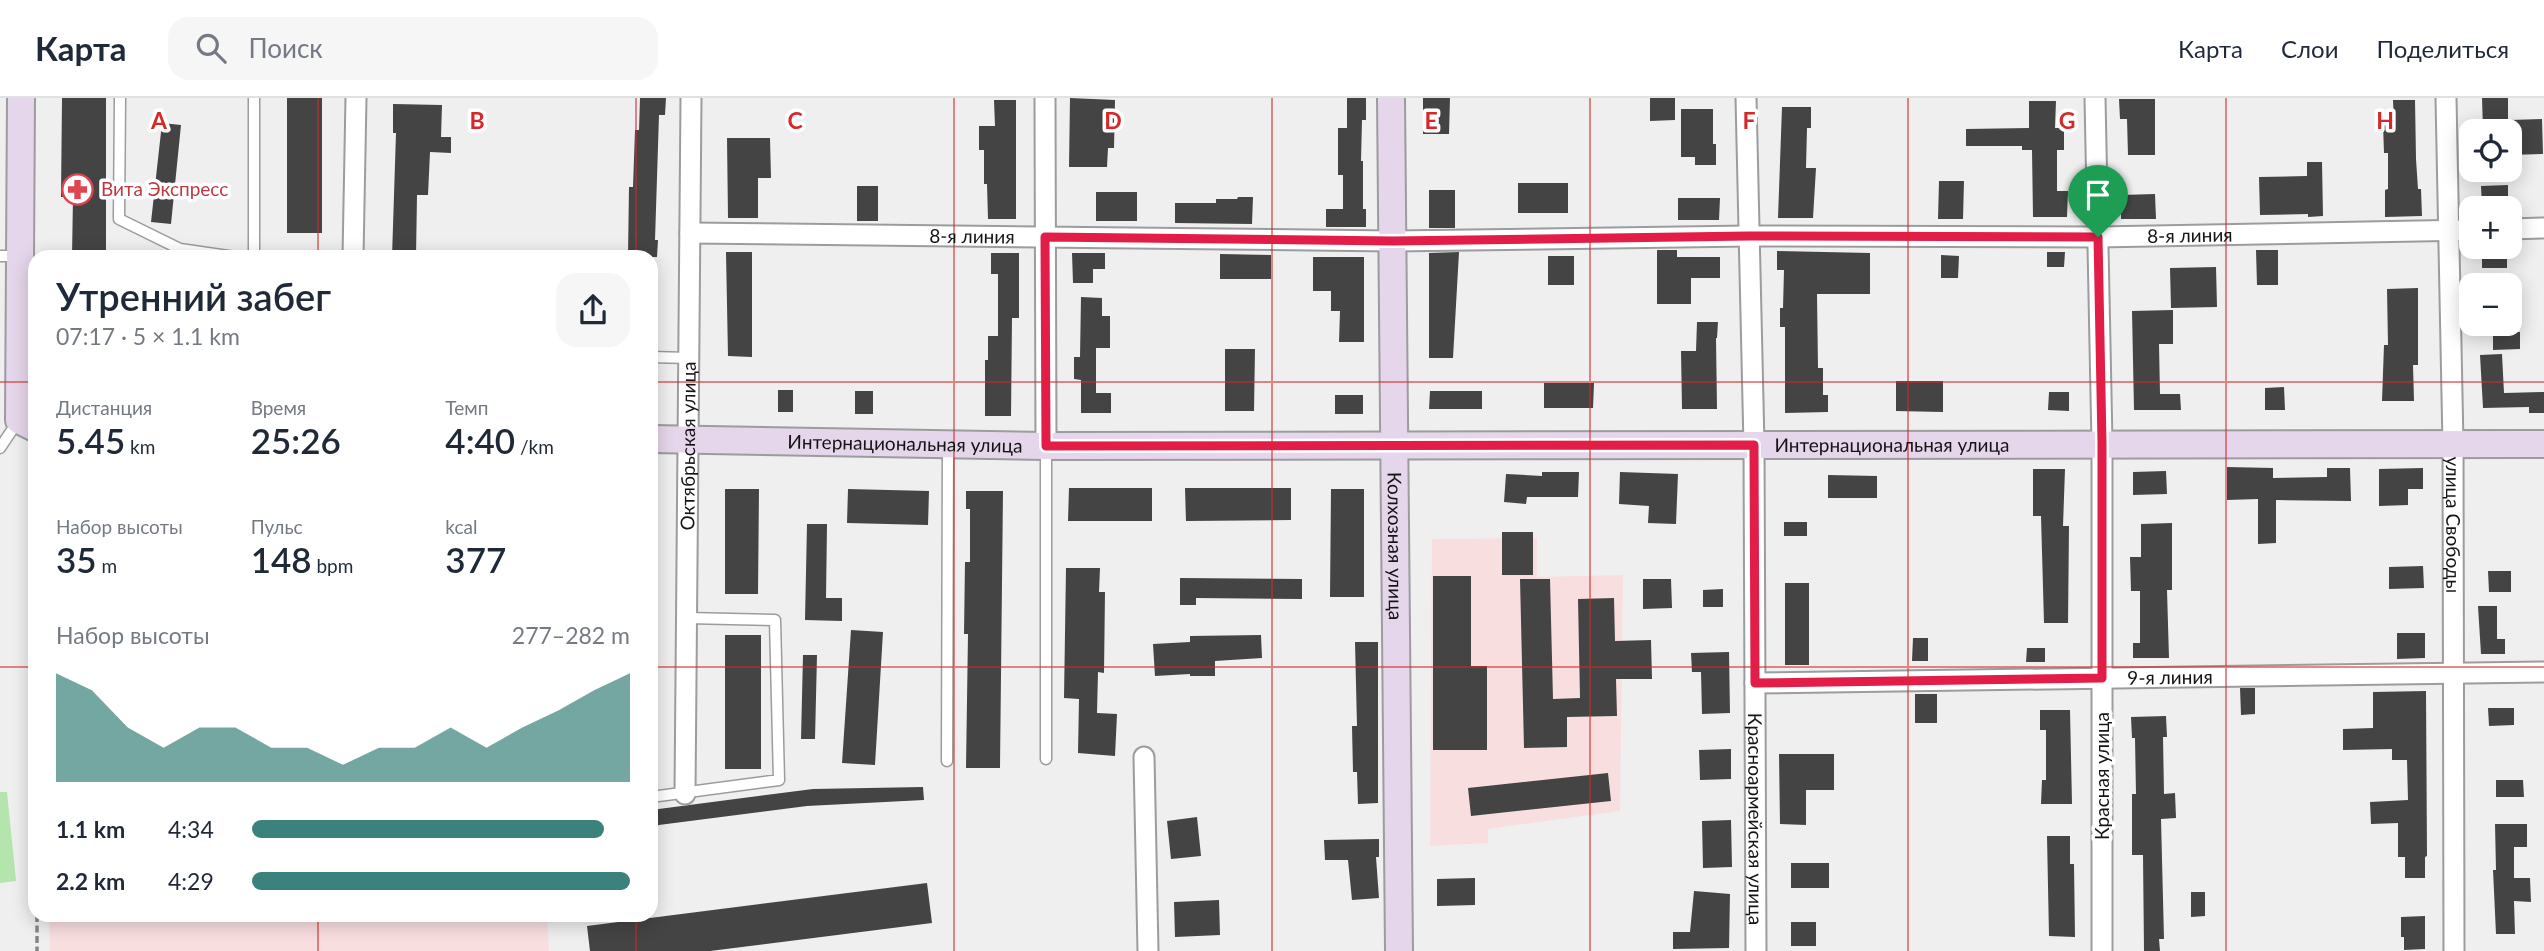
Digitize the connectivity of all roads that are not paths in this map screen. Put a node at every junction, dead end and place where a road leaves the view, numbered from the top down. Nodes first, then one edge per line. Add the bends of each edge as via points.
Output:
1 (21, 98) edge
2 (120, 98) edge
3 (254, 98) edge
4 (356, 98) edge
5 (691, 98) edge
6 (1045, 98) edge
7 (1391, 98) edge
8 (1746, 98) edge
9 (2095, 98) edge
10 (2446, 98) edge
11 (2544, 228) edge
12 (2522, 229) edge
13 (2448, 230) junction
14 (2459, 230) edge
15 (690, 233) junction
16 (1749, 236) junction
17 (1045, 237) junction
18 (2098, 237) junction
19 (1393, 241) junction
20 (192, 250) edge
21 (254, 250) edge
22 (353, 250) edge
23 (10, 256) edge
24 (658, 357) edge
25 (689, 358) junction
26 (27, 424) edge
27 (658, 439) edge
28 (689, 440) junction
29 (2102, 443) junction
30 (948, 444) junction
31 (2453, 444) junction
32 (2544, 444) edge
33 (1395, 445) junction
34 (1754, 445) junction
35 (1046, 446) junction
36 (0, 449) edge
37 (687, 618) junction
38 (2544, 672) edge
39 (2453, 673) junction
40 (2102, 678) junction
41 (1755, 683) junction
42 (1144, 757) dead end
43 (1046, 759) dead end
44 (947, 761) dead end
45 (685, 794) junction
46 (658, 796) edge
47 (1148, 951) edge
48 (1399, 951) edge
49 (1756, 951) edge
50 (2102, 951) edge
51 (2454, 951) edge

1 - 23 street
2 - 20 lane via 119,219
3 - 21 lane
4 - 22 street
5 - 15 street, Октябрьская улица
6 - 17 street
7 - 19 street, Колхозная улица
8 - 16 street, Красноармейская улица
9 - 18 street, Красная улица
10 - 13 street, улица Свободы
11 - 12 street
13 - 14 street, 8-я линия
13 - 18 street, 8-я линия
13 - 31 street, улица Свободы
15 - 17 street, 8-я линия
15 - 25 street, Октябрьская улица
16 - 18 street, 8-я линия
16 - 19 street, 8-я линия
16 - 34 street, Красноармейская улица
17 - 19 street, 8-я линия
17 - 35 street
18 - 29 street, Красная улица
19 - 33 street, Колхозная улица
23 - 26 street
24 - 25 lane
25 - 28 street, Октябрьская улица
26 - 36 lane
27 - 28 street, Интернациональная улица
28 - 30 street, Интернациональная улица
28 - 37 street, Октябрьская улица
29 - 31 street, Интернациональная улица
29 - 34 street, Интернациональная улица
29 - 40 street, Красная улица
30 - 35 street, Интернациональная улица
30 - 44 lane
31 - 32 street, Интернациональная улица
31 - 39 street, улица Свободы
33 - 34 street, Интернациональная улица
33 - 35 street, Интернациональная улица
33 - 48 street, Колхозная улица
34 - 41 street, Красноармейская улица
35 - 43 lane
37 - 45 street, Октябрьская улица
37 - 45 lane via 775,620 779,780
38 - 39 street, 9-я линия
39 - 40 street, 9-я линия
39 - 51 street, улица Свободы
40 - 41 street, 9-я линия
40 - 50 street, Красная улица
41 - 49 street, Красноармейская улица
42 - 47 street
45 - 46 lane

